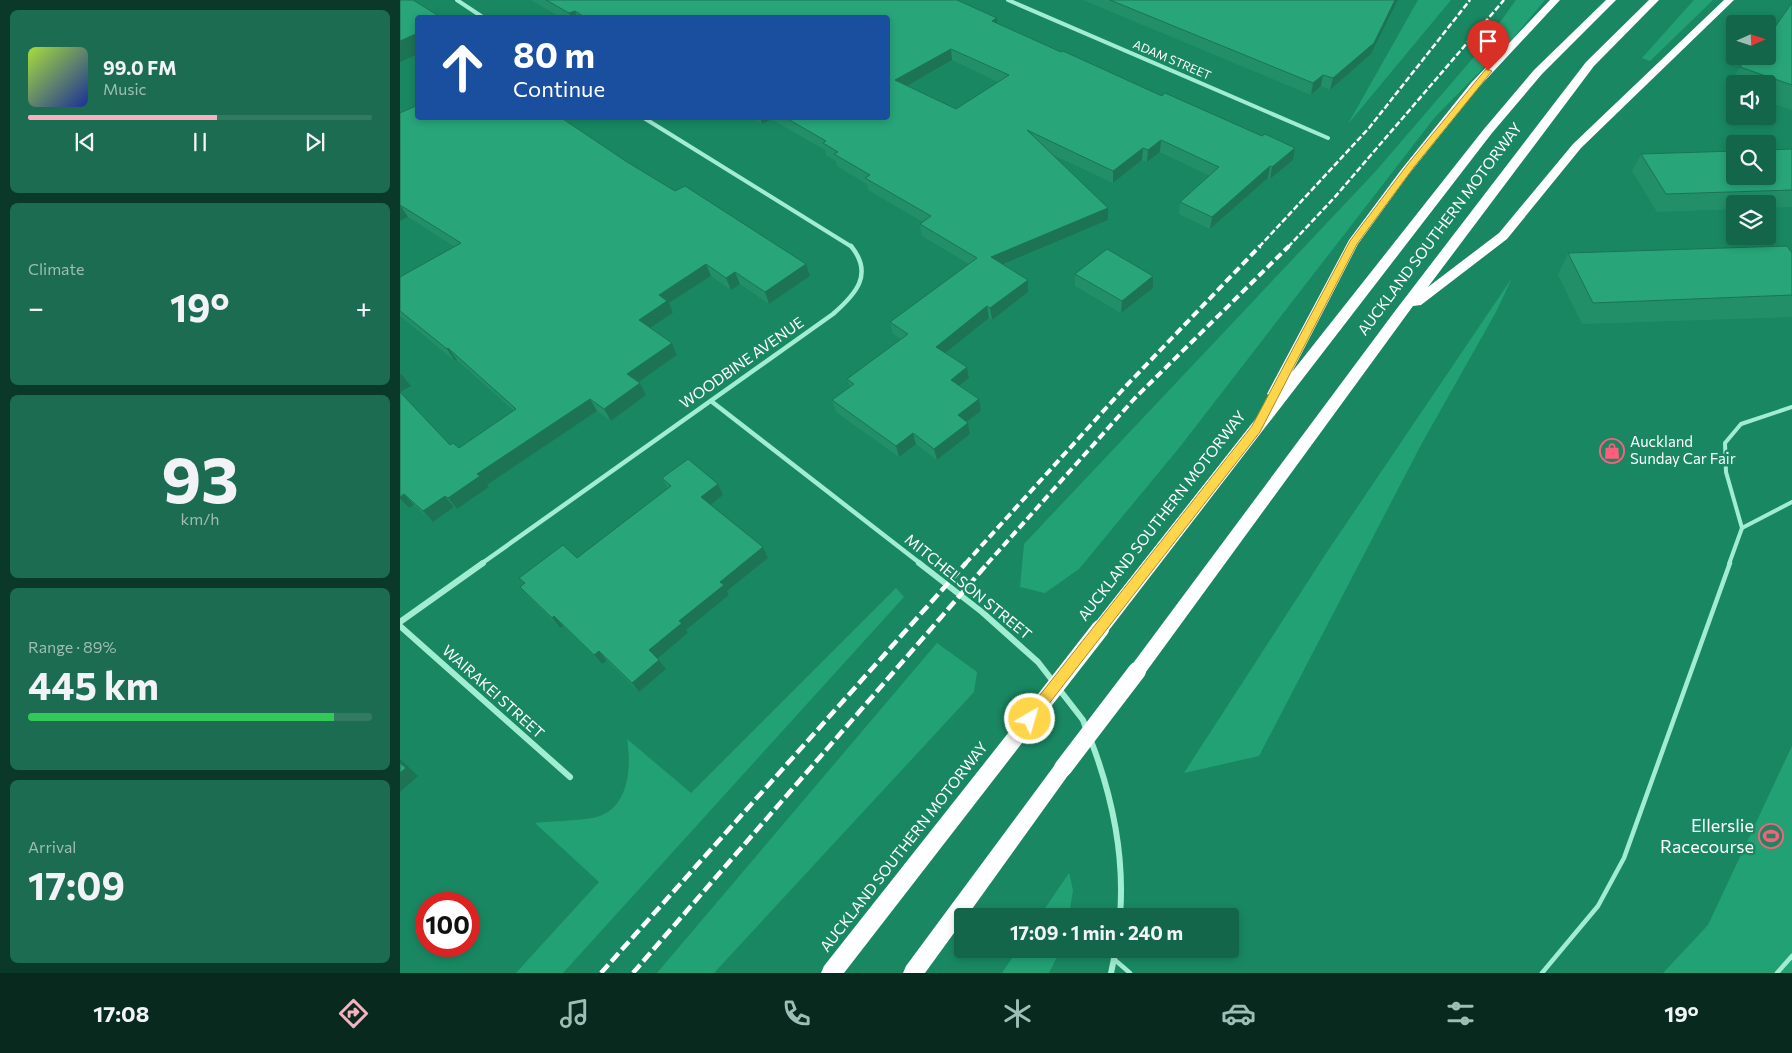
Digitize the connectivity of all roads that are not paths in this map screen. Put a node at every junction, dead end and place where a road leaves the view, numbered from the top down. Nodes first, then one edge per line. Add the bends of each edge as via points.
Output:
1 (457, 0) edge
2 (1008, 0) edge
3 (1555, 0) edge
4 (1610, 0) edge
5 (1654, 0) edge
6 (1729, 0) edge
7 (480, 15) edge
8 (647, 120) edge
9 (1328, 138) dead end
10 (1400, 314) junction
11 (711, 401) junction
12 (1792, 407) edge
13 (1256, 429) junction
14 (1792, 502) edge
15 (1742, 528) junction
16 (400, 624) edge
17 (570, 777) dead end
18 (1120, 908) edge
19 (1792, 956) edge
20 (1115, 960) joint
21 (831, 973) edge
22 (913, 973) edge
23 (1112, 973) edge
24 (1130, 973) edge
25 (1542, 973) edge
26 (1777, 973) edge

1 - 7 street
2 - 9 street, ADAM STREET
3 - 13 highway via 1475,85 1353,243
4 - 13 highway, AUCKLAND SOUTHERN MOTORWAY via 1538,72 1488,131
5 - 10 highway, AUCKLAND SOUTHERN MOTORWAY via 1590,64
6 - 10 highway via 1577,146 1503,236
8 - 11 street, WOODBINE AVENUE via 849,243 858,252 862,264 863,274 848,301
10 - 22 highway, AUCKLAND SOUTHERN MOTORWAY, bridge
11 - 16 street, WOODBINE AVENUE
11 - 18 street, MITCHELSON STREET via 982,612 1038,662 1083,720 1102,767 1118,839
12 - 15 lane via 1740,424 1725,443 1726,472
13 - 21 highway, AUCKLAND SOUTHERN MOTORWAY, bridge
14 - 15 lane
15 - 25 lane via 1624,858 1598,906
16 - 17 street, WAIRAKEI STREET
19 - 26 lane
20 - 23 street
20 - 24 lane

